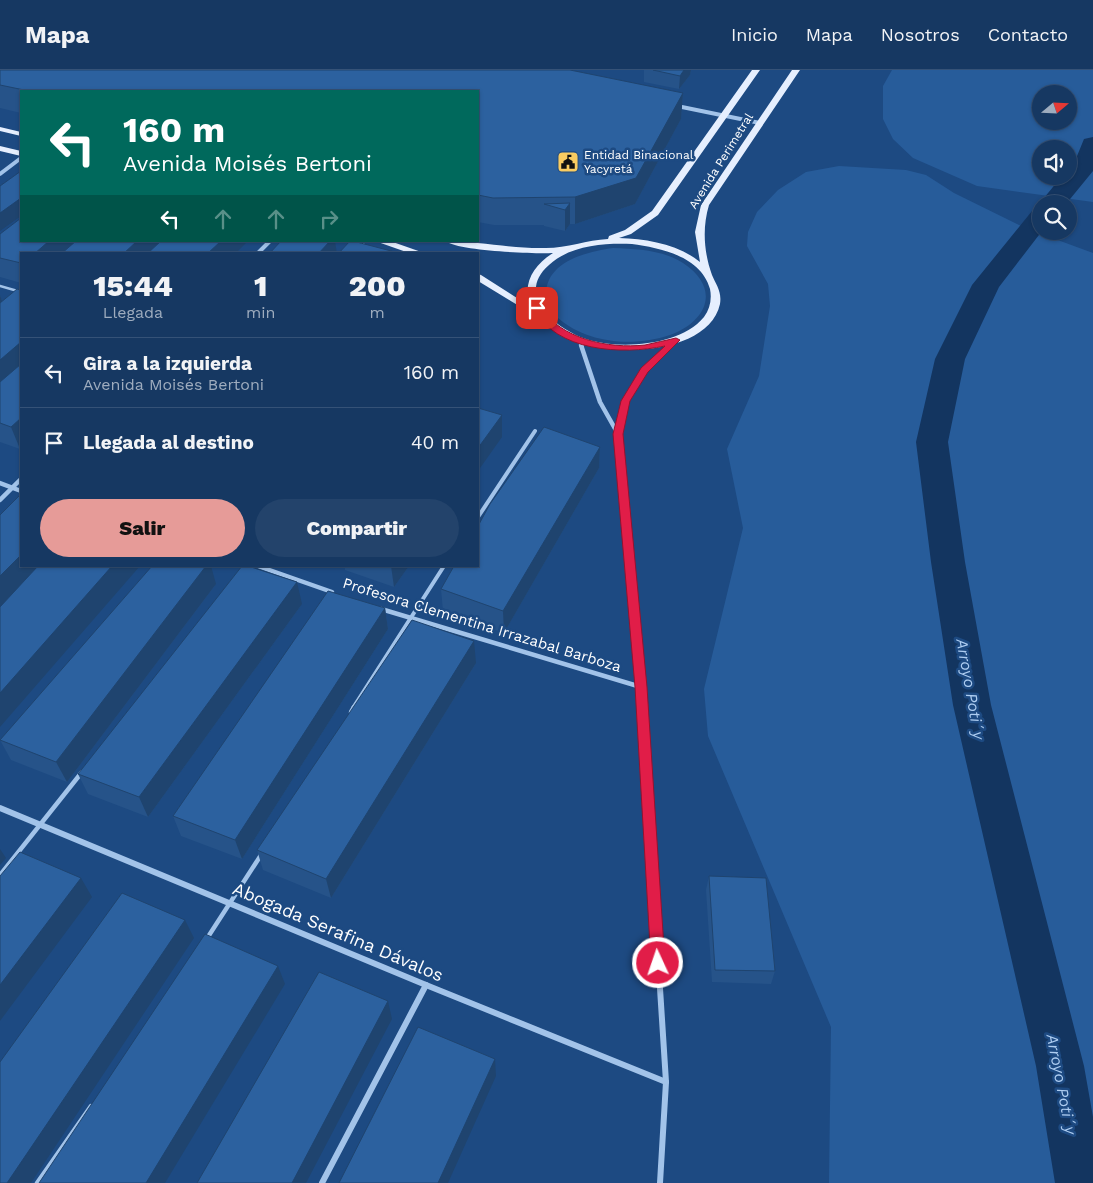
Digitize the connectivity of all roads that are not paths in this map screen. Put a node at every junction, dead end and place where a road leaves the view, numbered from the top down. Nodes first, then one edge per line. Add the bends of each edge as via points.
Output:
1 (756, 70) edge
2 (796, 70) edge
3 (676, 106) edge
4 (724, 115) junction
5 (760, 123) junction
6 (0, 129) edge
7 (20, 134) edge
8 (0, 148) edge
9 (20, 154) edge
10 (20, 159) edge
11 (0, 174) edge
12 (269, 242) edge
13 (364, 242) edge
14 (382, 242) edge
15 (454, 242) edge
16 (602, 242) junction
17 (574, 248) junction
18 (259, 252) edge
19 (355, 252) edge
20 (416, 252) edge
21 (708, 274) junction
22 (479, 278) edge
23 (0, 286) edge
24 (20, 292) edge
25 (542, 317) junction
26 (676, 340) junction
27 (580, 341) junction
28 (536, 431) dead end
29 (618, 434) junction
30 (20, 481) edge
31 (0, 483) edge
32 (13, 488) junction
33 (20, 490) edge
34 (0, 500) edge
35 (479, 516) edge
36 (261, 567) edge
37 (443, 567) edge
38 (343, 596) edge
39 (371, 606) edge
40 (408, 618) junction
41 (641, 687) junction
42 (346, 719) edge
43 (84, 769) edge
44 (0, 808) edge
45 (41, 824) junction
46 (262, 853) edge
47 (0, 875) edge
48 (231, 904) junction
49 (204, 944) edge
50 (426, 985) junction
51 (666, 1082) junction
52 (93, 1103) edge
53 (37, 1183) edge
54 (322, 1183) edge
55 (660, 1183) edge

1 - 4 main road, Avenida Perimetral
2 - 5 main road, Avenida Perimetral
3 - 4 street
4 - 5 street
4 - 16 main road, Avenida Perimetral via 655,212 628,232
5 - 21 main road, Avenida Perimetral via 699,219 699,236
6 - 7 main road
8 - 9 main road
10 - 11 street
12 - 18 street
13 - 19 lane
14 - 20 main road
15 - 17 main road via 518,250
16 - 17 main road
16 - 21 main road via 628,241 675,251 694,261
17 - 25 main road via 552,258 538,270 532,285 532,300
21 - 26 main road via 716,288 716,303 709,318 695,331
22 - 25 main road
23 - 24 lane
25 - 27 main road
26 - 27 main road via 645,347 612,348
26 - 29 street via 644,370 625,401
27 - 29 street via 600,402
28 - 35 lane
29 - 41 street
30 - 32 street
31 - 32 street
32 - 33 street
32 - 34 street
36 - 38 street, Profesora Clementina Irrazabal Barboza
37 - 40 lane
39 - 40 street, Profesora Clementina Irrazabal Barboza
40 - 41 street, Profesora Clementina Irrazabal Barboza
40 - 42 lane
41 - 51 street
43 - 45 lane
44 - 45 street, Abogada Serafina Dávalos
45 - 47 lane
45 - 48 street, Abogada Serafina Dávalos
46 - 48 lane
48 - 49 lane
48 - 50 street, Abogada Serafina Dávalos
50 - 51 street, Abogada Serafina Dávalos
50 - 54 street
51 - 55 street
52 - 53 lane

